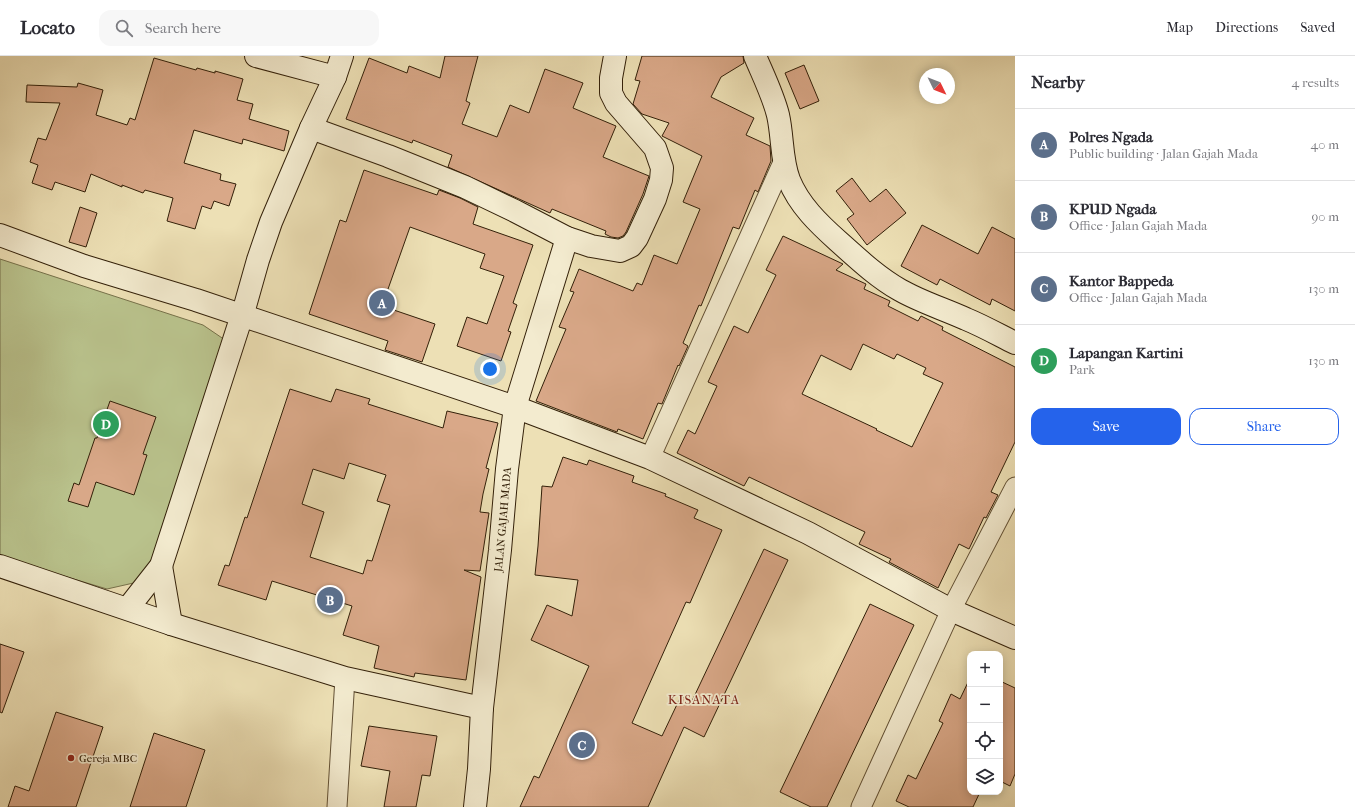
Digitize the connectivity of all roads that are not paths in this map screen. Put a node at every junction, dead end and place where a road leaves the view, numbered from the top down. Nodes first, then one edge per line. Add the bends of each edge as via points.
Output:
1 (256, 56) edge
2 (342, 56) edge
3 (614, 56) edge
4 (755, 56) edge
5 (335, 76) junction
6 (311, 128) junction
7 (784, 160) junction
8 (0, 235) edge
9 (567, 238) junction
10 (242, 316) junction
11 (1015, 343) edge
12 (516, 407) junction
13 (650, 458) junction
14 (1015, 487) edge
15 (0, 566) edge
16 (161, 566) junction
17 (128, 608) junction
18 (951, 610) junction
19 (171, 624) junction
20 (1015, 638) edge
21 (345, 678) junction
22 (482, 708) junction
23 (337, 807) edge
24 (475, 807) edge
25 (860, 807) edge

1 - 5 street
2 - 5 street
3 - 9 street via 611,93 616,103 654,148 662,168 661,180 640,233 631,246 620,251 611,250
4 - 7 street via 778,114
5 - 6 street
6 - 9 street via 465,187
6 - 10 street via 271,222
7 - 11 street via 790,181 806,209 823,228 874,272 922,301
7 - 13 street
8 - 10 street via 84,266
9 - 12 street, JALAN GAJAH MADA
10 - 12 street
10 - 16 street
12 - 13 street
12 - 22 street, JALAN GAJAH MADA
13 - 18 street via 808,533
14 - 18 street
15 - 17 street
16 - 17 street
16 - 19 street
17 - 19 street
18 - 20 street
18 - 25 street
19 - 21 street
21 - 22 street
21 - 23 street
22 - 24 street, JALAN GAJAH MADA

